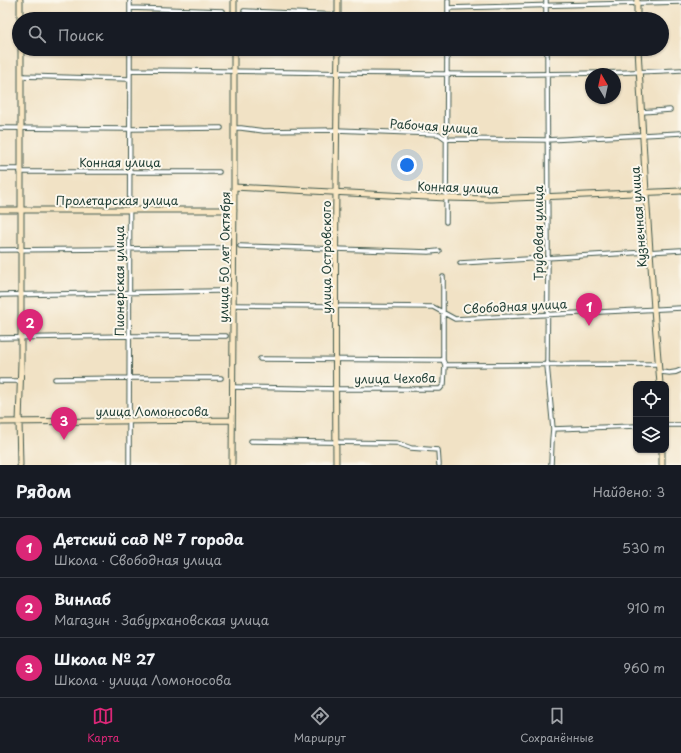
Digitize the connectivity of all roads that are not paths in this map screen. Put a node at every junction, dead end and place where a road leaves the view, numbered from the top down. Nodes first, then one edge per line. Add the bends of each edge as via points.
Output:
1 (20, 0) edge
2 (130, 0) edge
3 (234, 0) edge
4 (338, 0) edge
5 (448, 0) edge
6 (546, 0) edge
7 (637, 1) edge
8 (681, 2) edge
9 (546, 5) junction
10 (130, 8) junction
11 (448, 8) junction
12 (223, 11) dead end
13 (244, 11) dead end
14 (20, 12) edge
15 (130, 12) edge
16 (234, 12) edge
17 (260, 12) edge
18 (338, 12) edge
19 (448, 12) edge
20 (546, 12) edge
21 (637, 12) edge
22 (21, 56) edge
23 (130, 56) edge
24 (234, 56) edge
25 (338, 56) edge
26 (447, 56) edge
27 (547, 56) edge
28 (638, 56) edge
29 (130, 70) junction
30 (681, 70) edge
31 (234, 71) junction
32 (639, 72) junction
33 (337, 73) junction
34 (446, 74) junction
35 (547, 74) junction
36 (21, 76) junction
37 (130, 80) junction
38 (670, 110) dead end
39 (641, 112) junction
40 (0, 128) edge
41 (20, 128) junction
42 (221, 128) dead end
43 (234, 128) junction
44 (129, 129) junction
45 (336, 130) junction
46 (681, 133) edge
47 (642, 134) junction
48 (446, 139) junction
49 (547, 140) junction
50 (0, 169) edge
51 (20, 171) junction
52 (129, 172) junction
53 (219, 172) dead end
54 (234, 188) junction
55 (681, 191) edge
56 (336, 192) junction
57 (646, 193) junction
58 (548, 197) junction
59 (446, 198) junction
60 (0, 210) edge
61 (20, 210) junction
62 (129, 210) junction
63 (234, 210) junction
64 (446, 222) dead end
65 (240, 246) dead end
66 (220, 248) dead end
67 (129, 249) junction
68 (336, 249) junction
69 (0, 250) edge
70 (21, 250) junction
71 (681, 250) edge
72 (440, 251) dead end
73 (650, 252) junction
74 (548, 258) junction
75 (460, 263) dead end
76 (443, 277) dead end
77 (218, 291) dead end
78 (129, 292) junction
79 (0, 294) edge
80 (20, 294) junction
81 (233, 305) junction
82 (335, 306) junction
83 (681, 308) edge
84 (654, 309) junction
85 (443, 313) junction
86 (548, 315) junction
87 (129, 336) junction
88 (226, 336) dead end
89 (0, 338) edge
90 (21, 338) junction
91 (260, 359) dead end
92 (336, 360) junction
93 (443, 360) junction
94 (659, 364) junction
95 (547, 365) junction
96 (445, 366) junction
97 (681, 370) edge
98 (659, 372) junction
99 (129, 378) junction
100 (221, 378) dead end
101 (55, 379) dead end
102 (0, 381) edge
103 (20, 381) junction
104 (660, 381) edge
105 (232, 388) junction
106 (336, 389) junction
107 (232, 420) junction
108 (129, 421) junction
109 (0, 422) edge
110 (19, 422) junction
111 (669, 425) edge
112 (681, 425) edge
113 (633, 426) edge
114 (553, 429) junction
115 (251, 441) dead end
116 (336, 442) junction
117 (662, 453) edge
118 (20, 465) edge
119 (129, 465) edge
120 (232, 465) edge
121 (336, 465) edge
122 (439, 465) edge
123 (551, 465) edge
124 (662, 465) edge

1 - 14 street
2 - 10 street
3 - 16 street
4 - 18 street
5 - 11 street
6 - 9 street
7 - 8 street
7 - 9 street
7 - 21 street
9 - 11 street
9 - 20 street
10 - 12 street
10 - 15 street
11 - 19 street
13 - 17 street
22 - 36 street
23 - 29 street, Пионерская улица
24 - 31 street, улица 50 лет Октября
25 - 33 street, улица Островского
26 - 34 street
27 - 35 street, Трудовая улица
28 - 32 street, Кузнечная улица
29 - 31 street
29 - 37 street, Пионерская улица
30 - 32 street
31 - 33 street
31 - 43 street, улица 50 лет Октября
32 - 35 street
32 - 39 street, Кузнечная улица
33 - 34 street
33 - 45 street, улица Островского
34 - 35 street
34 - 48 street
35 - 49 street, Трудовая улица
36 - 37 street
36 - 41 street
37 - 44 street, Пионерская улица
38 - 39 street
39 - 47 street, Кузнечная улица
40 - 41 street
41 - 44 street
41 - 51 street
42 - 44 street
43 - 45 street, Рабочая улица via 264,131
43 - 54 street, улица 50 лет Октября
44 - 52 street, Пионерская улица
45 - 48 street, Рабочая улица via 439,134
45 - 56 street, улица Островского
46 - 47 street, Рабочая улица
47 - 49 street, Рабочая улица
47 - 57 street, Кузнечная улица
48 - 49 street, Рабочая улица
48 - 59 street
49 - 58 street, Трудовая улица
50 - 51 street, Конная улица
51 - 52 street, Конная улица
51 - 61 street
52 - 53 street, Конная улица
52 - 62 street, Пионерская улица
54 - 56 street, Конная улица
54 - 63 street, улица 50 лет Октября
55 - 57 street, Конная улица
56 - 59 street, Конная улица
56 - 68 street, улица Островского
57 - 58 street, Конная улица
57 - 73 street, Кузнечная улица
58 - 59 street, Конная улица
58 - 74 street, Трудовая улица
59 - 64 street
60 - 61 street, Пролетарская улица
61 - 62 street, Пролетарская улица
61 - 70 street
62 - 63 street, Пролетарская улица
62 - 67 street, Пионерская улица
63 - 81 street, улица 50 лет Октября
65 - 68 street
66 - 67 street
67 - 70 street
67 - 78 street, Пионерская улица
68 - 72 street
68 - 82 street, улица Островского
69 - 70 street
70 - 80 street
71 - 73 street
73 - 74 street
73 - 84 street, Кузнечная улица
74 - 75 street
74 - 86 street, Трудовая улица
76 - 85 street
77 - 78 street
78 - 80 street
78 - 87 street, Пионерская улица
79 - 80 street
80 - 90 street
81 - 82 street, Свободная улица
81 - 105 street, улица 50 лет Октября
82 - 85 street, Свободная улица via 433,307
82 - 92 street, улица Островского
83 - 84 street, Свободная улица
84 - 86 street, Свободная улица
84 - 94 street, Кузнечная улица
85 - 86 street, Свободная улица via 455,319
85 - 93 street
86 - 95 street, Трудовая улица
87 - 88 street
87 - 90 street
87 - 99 street, Пионерская улица
89 - 90 street
90 - 103 street
91 - 92 street
92 - 93 street
92 - 106 street, улица Островского
93 - 96 street
94 - 95 street, улица Чехова
94 - 98 street, Кузнечная улица
95 - 96 street, улица Чехова
95 - 114 street, Трудовая улица
96 - 106 street, улица Чехова via 444,384 440,388
97 - 98 street via 676,373
98 - 104 street, Кузнечная улица
99 - 100 street
99 - 101 street
99 - 108 street, Пионерская улица
102 - 103 street
103 - 110 street
105 - 106 street, улица Чехова
105 - 107 street, улица 50 лет Октября
106 - 116 street, улица Островского
107 - 108 street, улица Ломоносова
107 - 120 street, улица 50 лет Октября
108 - 110 street, улица Ломоносова
108 - 119 street, Пионерская улица
109 - 110 street, улица Ломоносова
110 - 118 street
111 - 112 street
113 - 114 street
114 - 123 street, Трудовая улица
115 - 116 street
116 - 121 street, улица Островского
116 - 122 street via 396,443 411,448 438,450
117 - 124 street

